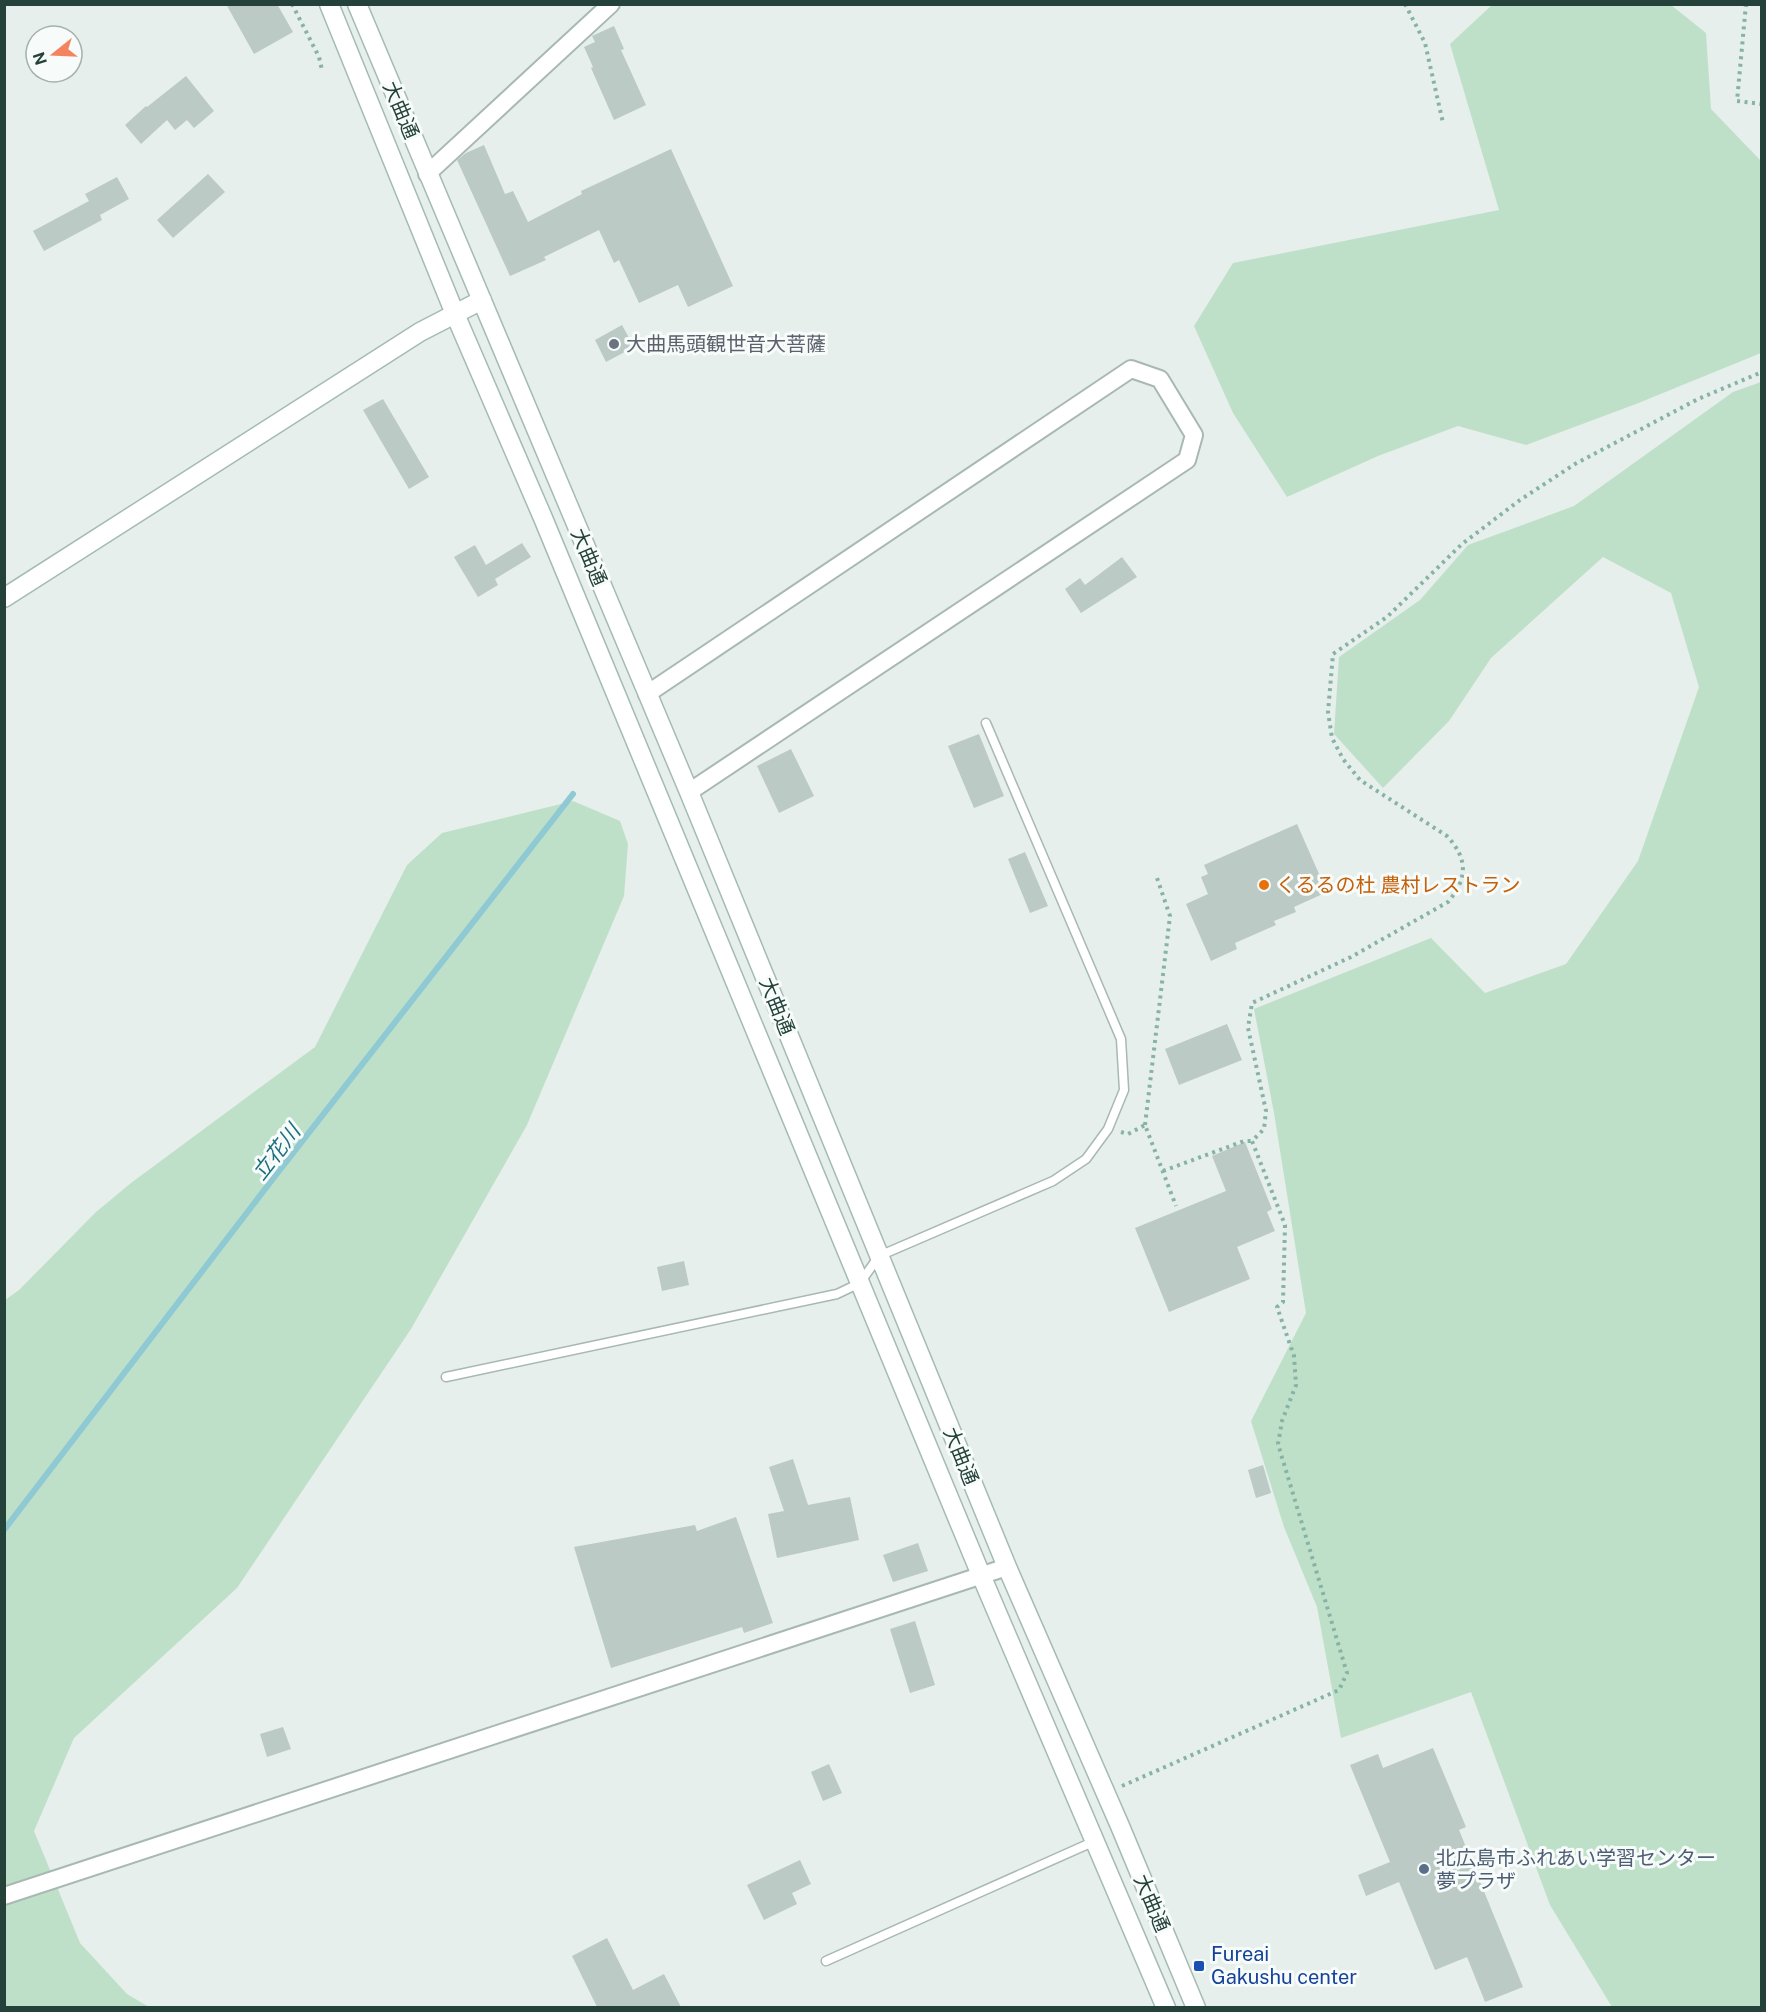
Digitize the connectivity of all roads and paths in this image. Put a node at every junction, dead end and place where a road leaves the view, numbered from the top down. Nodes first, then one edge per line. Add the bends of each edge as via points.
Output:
1 (292, 4) edge
2 (328, 4) edge
3 (357, 4) edge
4 (611, 4) edge
5 (1405, 4) edge
6 (1746, 4) edge
7 (322, 70) dead end
8 (1761, 104) edge
9 (1443, 123) dead end
10 (428, 174) junction
11 (482, 300) junction
12 (455, 314) junction
13 (1761, 372) edge
14 (4, 598) edge
15 (647, 694) junction
16 (986, 723) dead end
17 (689, 792) junction
18 (1156, 875) dead end
19 (1145, 1125) junction
20 (1108, 1129) junction
21 (1252, 1141) junction
22 (1163, 1171) junction
23 (1176, 1206) dead end
24 (879, 1256) junction
25 (860, 1283) junction
26 (446, 1377) dead end
27 (1007, 1567) junction
28 (981, 1575) junction
29 (1105, 1793) junction
30 (1095, 1841) junction
31 (4, 1896) edge
32 (826, 1961) dead end
33 (1166, 2007) edge
34 (1196, 2007) edge

1 - 7 path via 320,57
2 - 12 main road, 大曲通
3 - 10 main road, 大曲通
4 - 10 street
5 - 9 path via 1425,43
6 - 8 path via 1737,100
10 - 11 main road, 大曲通
11 - 12 main road
11 - 15 main road, 大曲通
12 - 14 main road via 420,332
12 - 25 main road, 大曲通
13 - 21 path via 1698,399 1575,464 1520,500 1462,544 1387,617 1333,654 1328,712 1332,738 1343,759 1360,780 1447,836 1456,846 1464,875 1448,902 1351,957 1252,1003 1248,1028 1266,1111 1264,1129
15 - 17 main road, 大曲通
15 - 17 street via 1131,369 1160,379 1194,435 1187,460
16 - 20 lane via 1121,1040 1124,1090
17 - 24 main road, 大曲通
18 - 19 path via 1170,916
19 - 20 path via 1128,1134
19 - 22 path
20 - 24 lane via 1086,1159 1053,1181
21 - 22 path
21 - 29 path via 1285,1225 1282,1302 1277,1307 1294,1356 1296,1385 1282,1420 1278,1444 1347,1673 1339,1690
22 - 23 path
24 - 25 lane
24 - 27 main road, 大曲通
25 - 26 lane via 837,1293
25 - 28 main road, 大曲通
27 - 28 street
27 - 29 main road, 大曲通
28 - 30 main road, 大曲通
28 - 31 street
29 - 34 main road, 大曲通
30 - 32 lane
30 - 33 main road, 大曲通

